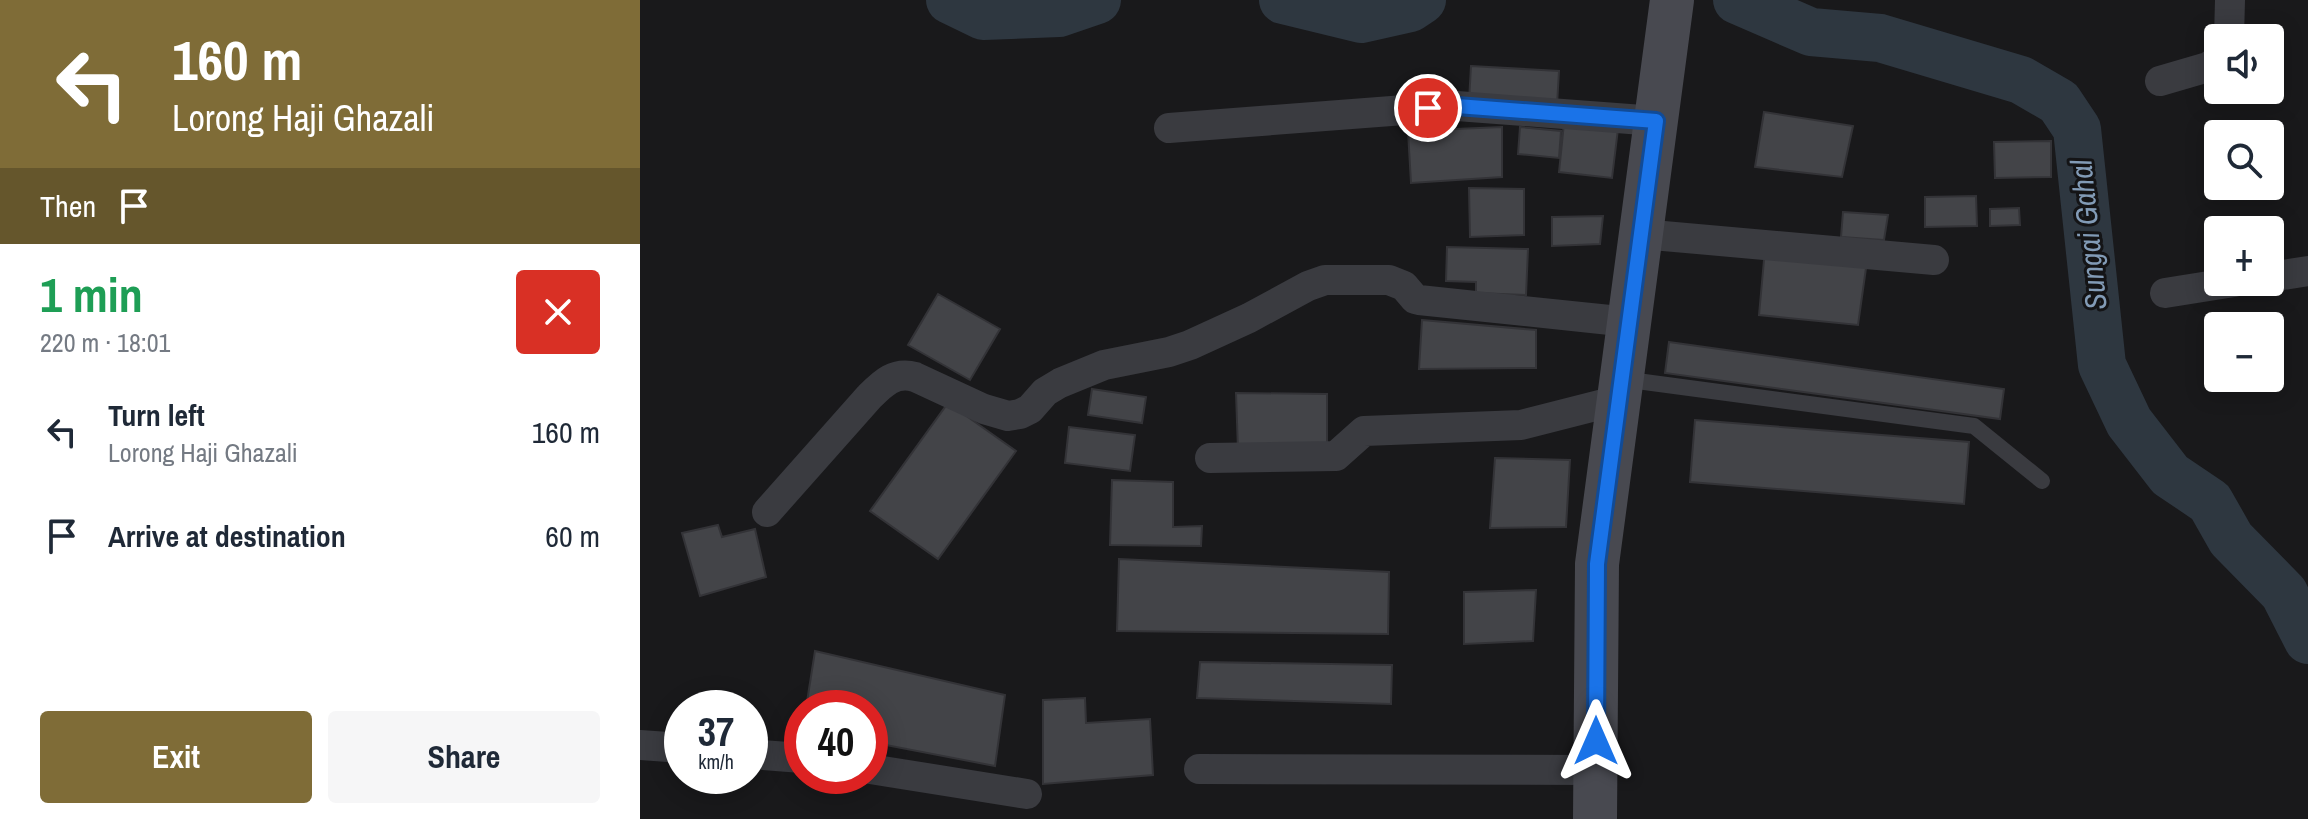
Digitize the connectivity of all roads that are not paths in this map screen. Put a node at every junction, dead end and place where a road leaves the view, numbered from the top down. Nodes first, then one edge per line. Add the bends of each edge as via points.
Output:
1 (1672, 0) edge
2 (2230, 0) edge
3 (2229, 24) edge
4 (2204, 68) edge
5 (2160, 81) dead end
6 (1656, 121) junction
7 (1169, 128) dead end
8 (1641, 234) junction
9 (1934, 260) dead end
10 (2308, 271) edge
11 (2284, 275) edge
12 (2204, 287) edge
13 (2165, 293) dead end
14 (1629, 322) junction
15 (1620, 390) junction
16 (1210, 458) dead end
17 (2042, 481) dead end
18 (767, 512) dead end
19 (640, 745) edge
20 (664, 747) edge
21 (1199, 769) dead end
22 (1596, 770) junction
23 (888, 772) edge
24 (1027, 794) dead end
25 (1595, 819) edge

1 - 6 street
2 - 3 street
4 - 5 street
6 - 7 street via 1457,106
6 - 8 street
8 - 9 street
8 - 14 street
10 - 11 street
12 - 13 street
14 - 15 street
14 - 18 street via 1419,300 1389,280 1325,280 1190,345 1104,365 1060,383 1020,414 984,409 908,375 887,380
15 - 16 street via 1521,425 1364,431 1336,456
15 - 17 lane via 1974,426
15 - 22 street via 1597,564
19 - 20 street
21 - 22 street
22 - 25 street
23 - 24 street

